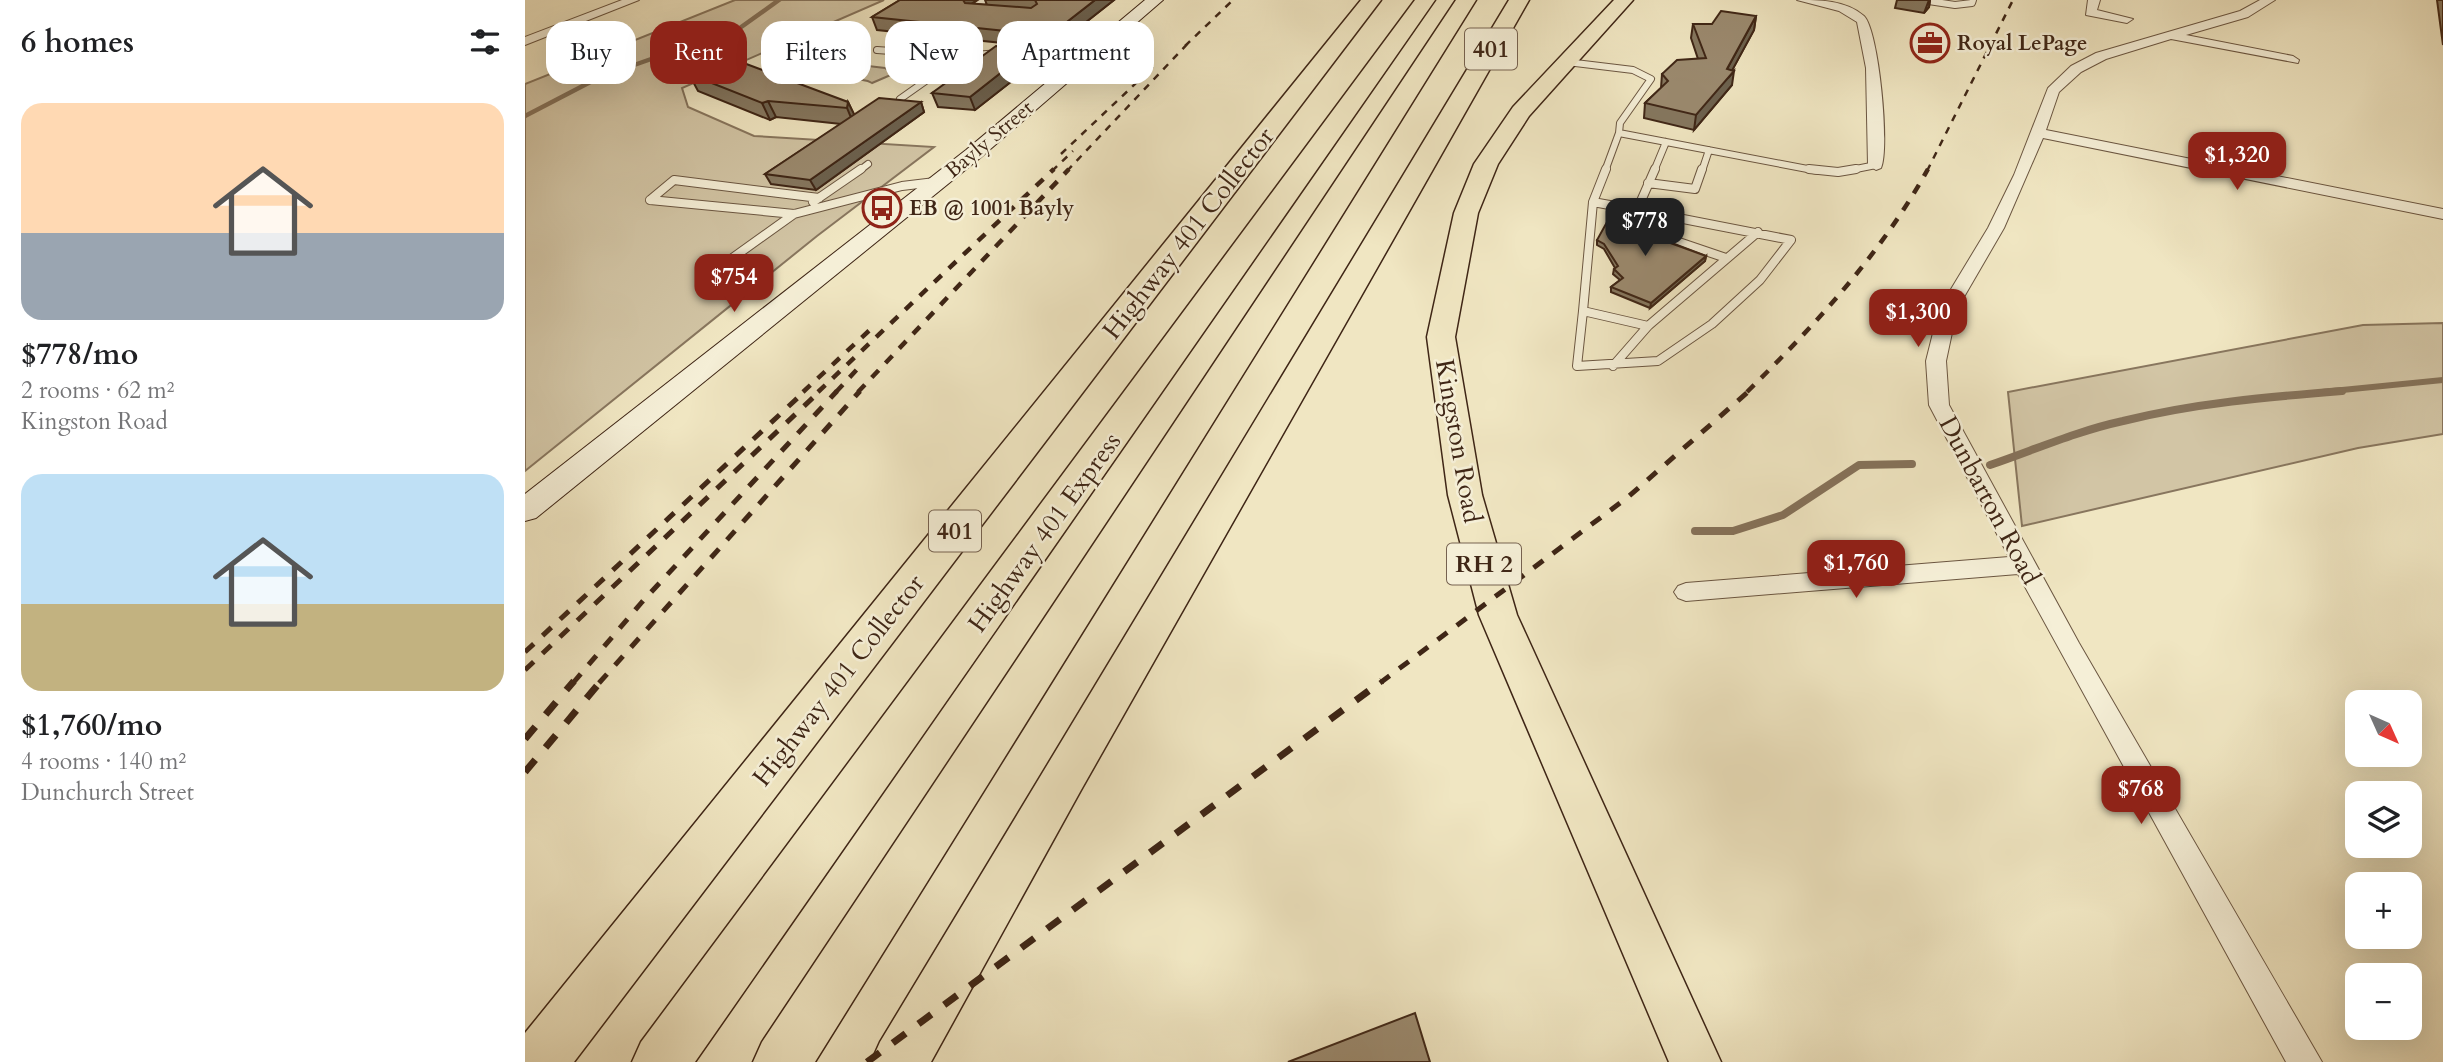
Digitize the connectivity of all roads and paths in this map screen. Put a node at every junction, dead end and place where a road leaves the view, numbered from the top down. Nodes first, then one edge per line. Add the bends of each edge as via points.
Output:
1 (633, 0) edge
2 (985, 0) edge
3 (1156, 0) edge
4 (1371, 0) edge
5 (1425, 0) edge
6 (1466, 0) edge
7 (1519, 0) edge
8 (1624, 0) edge
9 (1922, 0) edge
10 (1973, 0) edge
11 (2094, 0) edge
12 (2269, 0) edge
13 (1813, 1) edge
14 (983, 11) edge
15 (2127, 19) dead end
16 (1131, 21) edge
17 (2169, 35) junction
18 (525, 41) edge
19 (877, 50) dead end
20 (885, 51) edge
21 (2293, 60) dead end
22 (1567, 62) junction
23 (921, 84) edge
24 (1055, 84) edge
25 (900, 99) edge
26 (1619, 133) junction
27 (2039, 134) junction
28 (1666, 142) junction
29 (1709, 149) junction
30 (867, 164) dead end
31 (1875, 165) joint
32 (938, 181) junction
33 (1648, 183) junction
34 (819, 198) junction
35 (1593, 202) junction
36 (1637, 210) junction
37 (794, 214) junction
38 (2443, 214) edge
39 (1675, 217) junction
40 (1758, 232) junction
41 (1727, 258) junction
42 (731, 259) dead end
43 (1583, 311) junction
44 (1648, 326) junction
45 (1613, 366) junction
46 (525, 510) edge
47 (2024, 565) junction
48 (1686, 592) dead end
49 (538, 1062) edge
50 (661, 1062) edge
51 (782, 1062) edge
52 (900, 1062) edge
53 (1695, 1062) edge
54 (2305, 1062) edge

1 - 18 street
2 - 14 lane via 970,10
3 - 16 main road, Bayly Street
4 - 49 highway, Highway 401 Collector / 401
5 - 50 highway, Highway 401 Express
6 - 51 highway, 401
7 - 52 highway, 401
8 - 22 main road, Kingston Road / RH 2
9 - 10 lane via 1962,6
11 - 15 street via 2090,12
12 - 17 street, Dunbarton Road via 2243,14
13 - 31 street via 1851,11 1864,23 1872,69
17 - 21 street
17 - 27 street, Dunbarton Road via 2119,49 2076,69 2053,91
19 - 20 lane
22 - 26 lane via 1633,70 1651,79 1620,123
22 - 53 main road, Kingston Road / RH 2 via 1521,113 1486,164 1466,213 1441,337 1465,495 1498,614
23 - 25 lane
24 - 32 main road, Bayly Street
26 - 28 lane
26 - 35 lane
27 - 38 street
27 - 47 street, Dunbarton Road via 1996,228 1948,309 1936,361 1939,405
28 - 29 lane
28 - 33 lane
29 - 31 lane via 1821,171
29 - 33 lane via 1695,189
30 - 34 lane
32 - 37 lane
32 - 46 main road, Bayly Street
33 - 36 lane
34 - 37 lane
34 - 37 lane via 674,180 650,200
35 - 36 lane
35 - 43 lane
36 - 39 lane
37 - 42 lane
39 - 40 lane
39 - 41 lane via 1670,239
40 - 41 lane
40 - 45 lane via 1791,240 1760,280 1712,324 1658,361
41 - 44 lane
43 - 44 lane
43 - 45 lane via 1577,366
44 - 45 lane
47 - 48 street
47 - 54 street, Dunbarton Road

